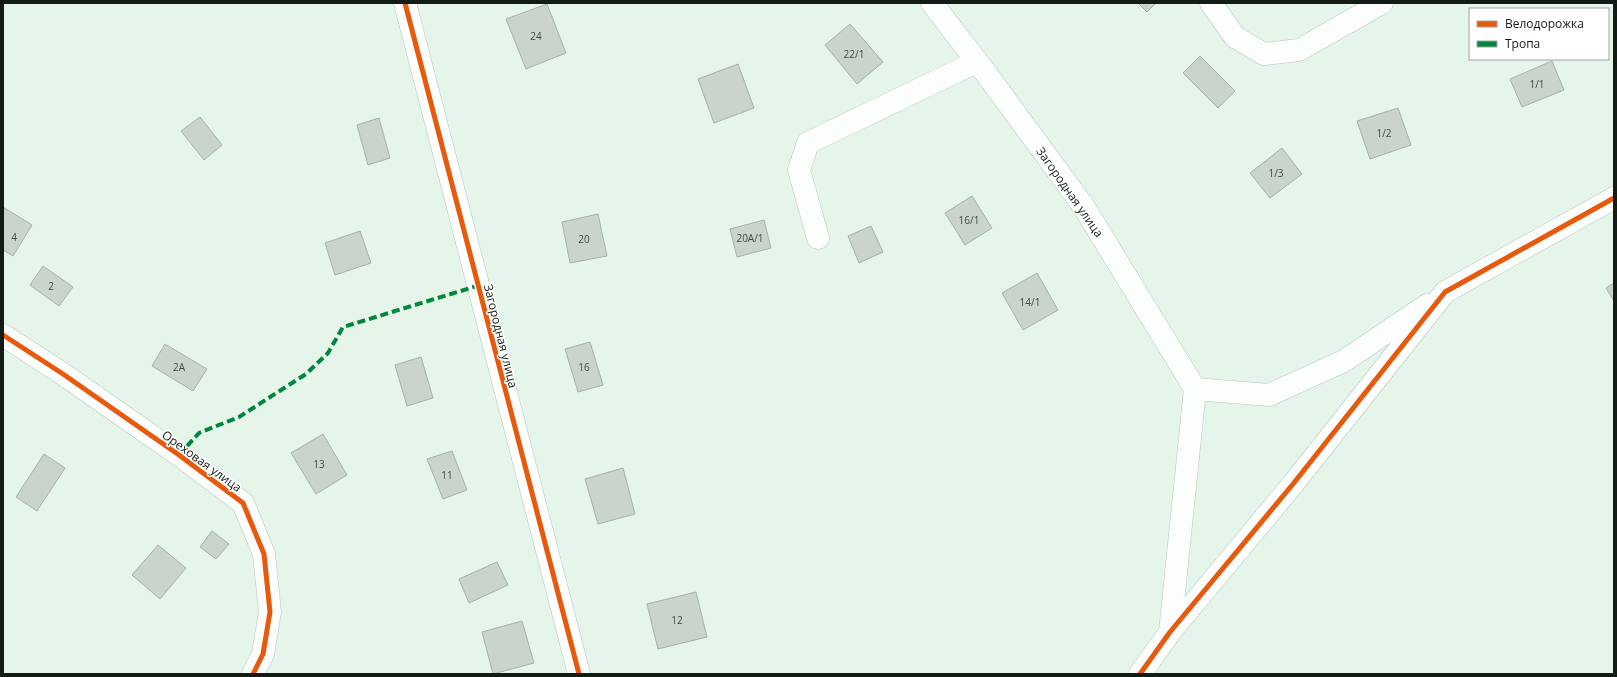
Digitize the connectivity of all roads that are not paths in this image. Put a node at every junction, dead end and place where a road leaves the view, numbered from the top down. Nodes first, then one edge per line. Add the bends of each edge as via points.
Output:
1 (405, 3) edge
2 (932, 3) edge
3 (1211, 3) edge
4 (1382, 3) edge
5 (976, 62) junction
6 (1614, 198) edge
7 (818, 238) dead end
8 (1445, 292) junction
9 (3, 335) edge
10 (1194, 390) junction
11 (1170, 632) junction
12 (253, 674) edge
13 (579, 674) edge
14 (1140, 674) edge

1 - 13 street, Загородная улица
2 - 5 street, Загородная улица
3 - 4 street via 1235,37 1264,54 1299,50
5 - 7 street via 808,143 799,170
5 - 10 street, Загородная улица via 1084,207
6 - 8 street
8 - 10 street via 1344,361 1269,395
8 - 11 street via 1293,484
9 - 12 street, Ореховая улица via 179,455 243,503 264,554 270,612 263,654
10 - 11 street
11 - 14 street

